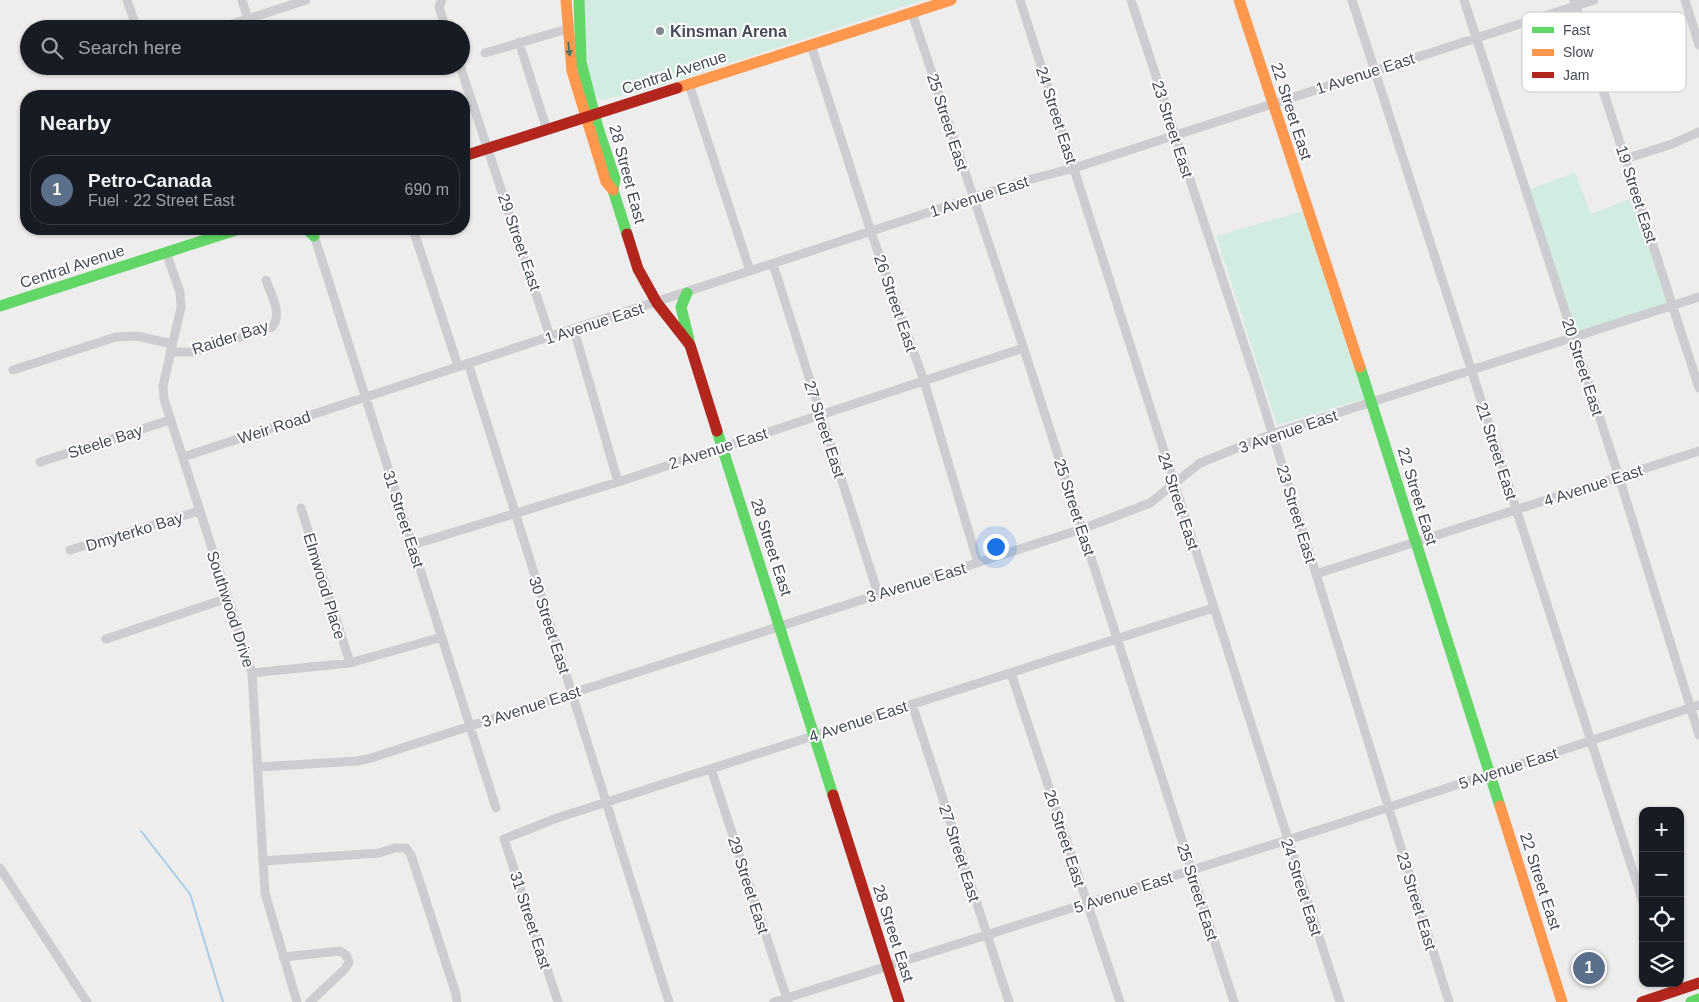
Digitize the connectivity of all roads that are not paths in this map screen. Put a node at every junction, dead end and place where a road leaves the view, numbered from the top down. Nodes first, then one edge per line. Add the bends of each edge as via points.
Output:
1 (128, 0) edge
2 (242, 0) edge
3 (306, 0) edge
4 (442, 0) edge
5 (566, 0) edge
6 (580, 0) edge
7 (951, 0) edge
8 (1020, 0) edge
9 (1131, 0) edge
10 (1240, 0) edge
11 (1352, 0) edge
12 (1464, 0) edge
13 (1594, 0) edge
14 (1685, 0) edge
15 (1575, 3) edge
16 (912, 12) junction
17 (1550, 12) edge
18 (248, 19) junction
19 (134, 20) edge
20 (245, 20) edge
21 (443, 20) edge
22 (1522, 22) edge
23 (567, 29) junction
24 (1476, 38) junction
25 (519, 42) junction
26 (811, 45) junction
27 (1699, 45) edge
28 (485, 53) dead end
29 (1375, 70) junction
30 (463, 75) edge
31 (689, 84) junction
32 (468, 90) edge
33 (1604, 92) edge
34 (470, 95) edge
35 (1272, 102) junction
36 (590, 116) junction
37 (546, 130) junction
38 (1699, 132) edge
39 (1175, 135) junction
40 (488, 148) junction
41 (470, 154) edge
42 (1625, 159) junction
43 (1074, 168) junction
44 (973, 198) junction
45 (871, 232) junction
46 (220, 235) edge
47 (312, 235) edge
48 (415, 235) edge
49 (166, 252) junction
50 (773, 264) junction
51 (750, 271) junction
52 (266, 280) dead end
53 (687, 293) junction
54 (1699, 297) edge
55 (1, 302) edge
56 (657, 303) junction
57 (1674, 306) junction
58 (574, 330) junction
59 (550, 336) junction
60 (1574, 338) junction
61 (690, 345) junction
62 (171, 348) junction
63 (1023, 348) junction
64 (468, 363) junction
65 (458, 366) junction
66 (13, 370) dead end
67 (1470, 371) junction
68 (924, 381) junction
69 (1699, 388) edge
70 (364, 397) junction
71 (1372, 403) junction
72 (820, 414) junction
73 (170, 420) junction
74 (1272, 434) junction
75 (723, 446) junction
76 (1699, 451) edge
77 (182, 456) junction
78 (40, 462) dead end
79 (1620, 477) junction
80 (618, 482) junction
81 (1174, 484) junction
82 (301, 508) dead end
83 (1516, 510) junction
84 (199, 511) junction
85 (515, 514) junction
86 (1082, 529) junction
87 (1415, 542) junction
88 (412, 545) junction
89 (70, 550) dead end
90 (978, 563) junction
91 (1316, 574) junction
92 (878, 594) junction
93 (228, 598) junction
94 (1213, 608) junction
95 (780, 625) junction
96 (442, 637) junction
97 (106, 639) dead end
98 (1117, 639) junction
99 (350, 663) junction
100 (252, 673) junction
101 (1011, 673) junction
102 (572, 693) junction
103 (912, 704) junction
104 (1695, 706) edge
105 (470, 726) junction
106 (1699, 735) edge
107 (815, 736) junction
108 (1591, 741) junction
109 (258, 767) junction
110 (711, 769) junction
111 (1490, 774) junction
112 (606, 802) junction
113 (1388, 807) junction
114 (496, 808) dead end
115 (504, 838) joint
116 (1287, 840) junction
117 (263, 861) junction
118 (0, 868) edge
119 (1190, 870) junction
120 (1641, 897) edge
121 (1086, 904) junction
122 (987, 935) junction
123 (283, 957) junction
124 (888, 966) junction
125 (1699, 983) edge
126 (1670, 988) edge
127 (1699, 999) edge
128 (787, 1000) edge
129 (87, 1002) edge
130 (297, 1002) edge
131 (310, 1002) edge
132 (457, 1002) edge
133 (558, 1002) edge
134 (669, 1002) edge
135 (774, 1002) edge
136 (899, 1002) edge
137 (1009, 1002) edge
138 (1120, 1002) edge
139 (1234, 1002) edge
140 (1340, 1002) edge
141 (1449, 1002) edge
142 (1562, 1002) edge
143 (1642, 1002) edge
144 (1691, 1002) edge

1 - 19 street
2 - 18 street
3 - 18 street
4 - 21 street via 438,7
5 - 23 street
6 - 36 street via 581,62
7 - 16 street, Central Avenue
8 - 43 street, 24 Street East
9 - 39 street, 23 Street East
10 - 35 street, 22 Street East
11 - 29 street, 21 Street East
12 - 24 street, 20 Street East
13 - 15 street, 1 Avenue East
14 - 27 street
15 - 17 street, 1 Avenue East
16 - 26 street, Central Avenue
16 - 44 street, 25 Street East
18 - 20 street
22 - 24 street, 1 Avenue East
23 - 25 street
23 -> 36 street via 572,71
24 - 29 street, 1 Avenue East
24 - 60 street, 20 Street East
25 - 28 street
25 - 37 street
26 - 31 street, Central Avenue
26 - 45 street, 26 Street East
29 - 35 street, 1 Avenue East
29 - 67 street, 21 Street East
30 - 32 street, 29 Street East
31 - 36 street, Central Avenue
31 - 51 street
33 - 42 street, 19 Street East
34 - 40 street, 29 Street East
35 - 39 street, 1 Avenue East
35 - 71 street, 22 Street East
36 - 37 street, Central Avenue
36 - 56 street, 28 Street East via 615,179 613,190 638,269
37 - 40 street, Central Avenue
38 - 42 street
39 - 43 street, 1 Avenue East
39 - 74 street, 23 Street East
40 - 41 street, Central Avenue
40 - 59 street, 29 Street East
42 - 57 street, 19 Street East
43 - 44 street, 1 Avenue East
43 - 81 street, 24 Street East
44 - 45 street, 1 Avenue East
44 - 63 street, 25 Street East
45 - 50 street, 1 Avenue East
45 - 68 street, 26 Street East
46 - 49 street, Central Avenue
47 - 70 street, 31 Street East
48 - 65 street
49 - 55 street, Central Avenue
49 - 62 street, Southwood Drive via 180,292 181,307
50 - 51 street, 1 Avenue East
50 - 72 street, 27 Street East
51 - 53 street, 1 Avenue East
52 - 62 street, Raider Bay via 277,314 277,322 272,327 194,352
53 - 56 street, 1 Avenue East
53 - 61 street via 681,307
54 - 57 street, 3 Avenue East
56 - 58 street, 1 Avenue East
56 - 61 street, 28 Street East
57 - 60 street, 3 Avenue East
57 - 69 street, 19 Street East
58 - 59 street, 1 Avenue East
58 - 80 street
59 - 64 street, 1 Avenue East
60 - 67 street, 3 Avenue East
60 - 79 street, 20 Street East
61 - 75 street, 28 Street East
62 - 66 street via 137,336 116,337
62 - 73 street, Southwood Drive via 163,386
63 - 68 street, 2 Avenue East
63 - 86 street, 25 Street East
64 - 65 street, 1 Avenue East
64 - 85 street, 30 Street East
65 - 70 street, 1 Avenue East
67 - 71 street, 3 Avenue East
67 - 83 street, 21 Street East
68 - 72 street, 2 Avenue East
68 - 90 street, 26 Street East
70 - 77 street, Weir Road
70 - 88 street, 31 Street East
71 - 74 street, 3 Avenue East
71 - 87 street, 22 Street East
72 - 75 street, 2 Avenue East
72 - 92 street, 27 Street East
73 - 77 street, Southwood Drive
73 - 78 street, Steele Bay
74 - 81 street, 3 Avenue East via 1200,463
74 - 91 street, 23 Street East
75 - 80 street, 2 Avenue East
75 - 95 street, 28 Street East
76 - 79 street, 4 Avenue East
77 - 84 street, Southwood Drive
79 - 83 street, 4 Avenue East
79 - 104 street, 20 Street East
80 - 85 street, 2 Avenue East
81 - 86 street, 3 Avenue East via 1150,503
81 - 94 street, 24 Street East
82 - 99 street, Elmwood Place
83 - 87 street, 4 Avenue East
83 - 108 street, 21 Street East
84 - 89 street, Dmyterko Bay
84 - 93 street, Southwood Drive
85 - 88 street, 2 Avenue East
85 - 102 street, 30 Street East
86 - 90 street, 3 Avenue East
86 - 98 street, 25 Street East
87 - 91 street, 4 Avenue East
87 - 111 street, 22 Street East
88 - 96 street, 31 Street East
90 - 92 street, 3 Avenue East
91 - 113 street, 23 Street East
92 - 95 street, 3 Avenue East
93 - 97 street
93 - 100 street, Southwood Drive
94 - 98 street, 4 Avenue East
94 - 116 street, 24 Street East
95 - 102 street, 3 Avenue East
95 - 107 street, 28 Street East
96 - 99 street
96 - 105 street, 31 Street East
98 - 101 street, 4 Avenue East
98 - 119 street, 25 Street East
99 - 100 street
100 - 109 street, Southwood Drive
101 - 103 street, 4 Avenue East
101 - 121 street, 26 Street East
102 - 105 street, 3 Avenue East
102 - 112 street, 30 Street East
103 - 107 street, 4 Avenue East
103 - 122 street, 27 Street East
104 - 106 street, 20 Street East
104 - 108 street, 5 Avenue East
105 - 109 street, 3 Avenue East via 358,761
105 - 114 street, 31 Street East
107 - 110 street, 4 Avenue East
107 - 124 street, 28 Street East
108 - 111 street, 5 Avenue East
108 - 120 street, 21 Street East
109 - 117 street, Southwood Drive
110 - 112 street, 4 Avenue East
110 - 128 street, 29 Street East
111 - 113 street, 5 Avenue East
111 - 142 street, 22 Street East
112 - 115 street, 4 Avenue East
112 - 134 street, 30 Street East
113 - 116 street, 5 Avenue East
113 - 141 street, 23 Street East
115 - 133 street, 31 Street East
116 - 119 street, 5 Avenue East
116 - 140 street, 24 Street East
117 - 123 street, Southwood Drive via 265,892
117 - 132 street via 379,853 406,848 411,855
118 - 129 street
119 - 121 street, 5 Avenue East
119 - 139 street, 25 Street East
121 - 122 street, 5 Avenue East
121 - 138 street, 26 Street East
122 - 124 street, 5 Avenue East
122 - 137 street, 27 Street East
123 - 130 street, Southwood Drive
123 - 131 street via 340,951 346,955 349,962 345,969
124 - 128 street, 5 Avenue East
124 - 136 street, 28 Street East
125 - 126 street
126 - 143 street
127 - 144 street
128 - 135 street, 5 Avenue East

